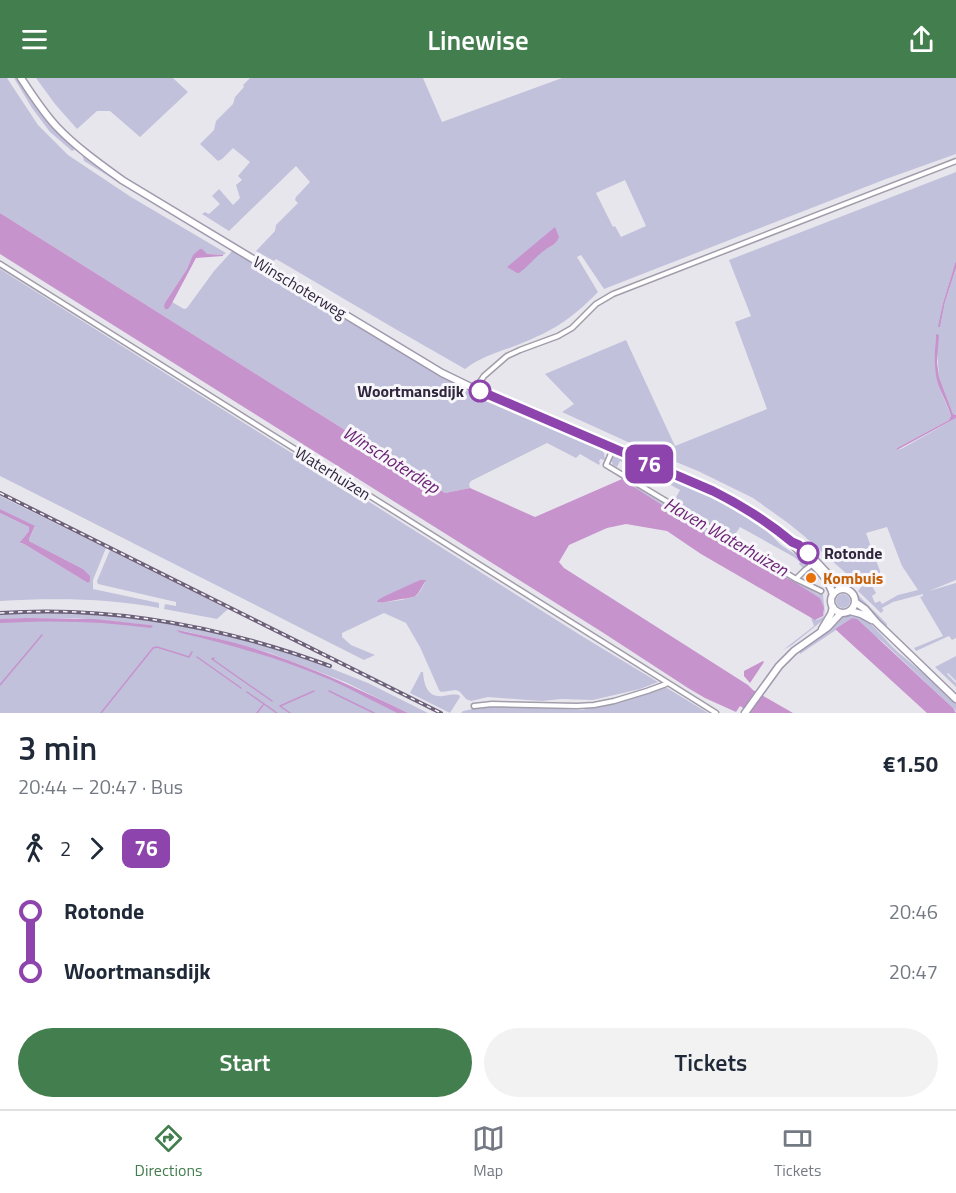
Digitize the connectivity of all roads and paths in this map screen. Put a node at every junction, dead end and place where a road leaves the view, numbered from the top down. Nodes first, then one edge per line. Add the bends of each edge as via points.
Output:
1 (21, 78) edge
2 (956, 161) edge
3 (0, 264) edge
4 (475, 389) junction
5 (612, 449) junction
6 (792, 542) junction
7 (813, 564) junction
8 (796, 579) junction
9 (842, 590) junction
10 (821, 591) dead end
11 (833, 595) junction
12 (855, 602) junction
13 (833, 607) junction
14 (850, 611) junction
15 (841, 613) junction
16 (876, 622) junction
17 (822, 630) junction
18 (666, 683) junction
19 (956, 699) edge
20 (474, 706) dead end
21 (746, 712) edge
22 (716, 713) edge

1 - 4 main road, Winschoterweg via 57,127 122,180 442,373
2 - 4 street via 613,294 596,304 572,328 507,356
3 - 18 street, Waterhuizen
4 - 5 main road, Winschoterweg
5 - 6 main road, Winschoterweg via 713,491
5 - 8 street via 606,465
6 - 7 main road, Winschoterweg
6 - 9 main road, Winschoterweg
7 - 8 street
7 - 11 main road, Winschoterweg
8 - 10 street
9 - 11 main road
9 - 12 main road via 852,593
11 - 13 main road
12 - 14 main road
12 - 16 main road
13 - 15 main road
13 - 17 main road
14 - 15 main road
14 - 16 main road
15 - 17 main road
16 - 19 main road
17 - 21 main road via 783,661
18 - 20 street via 594,705
18 - 22 street, Waterhuizen

